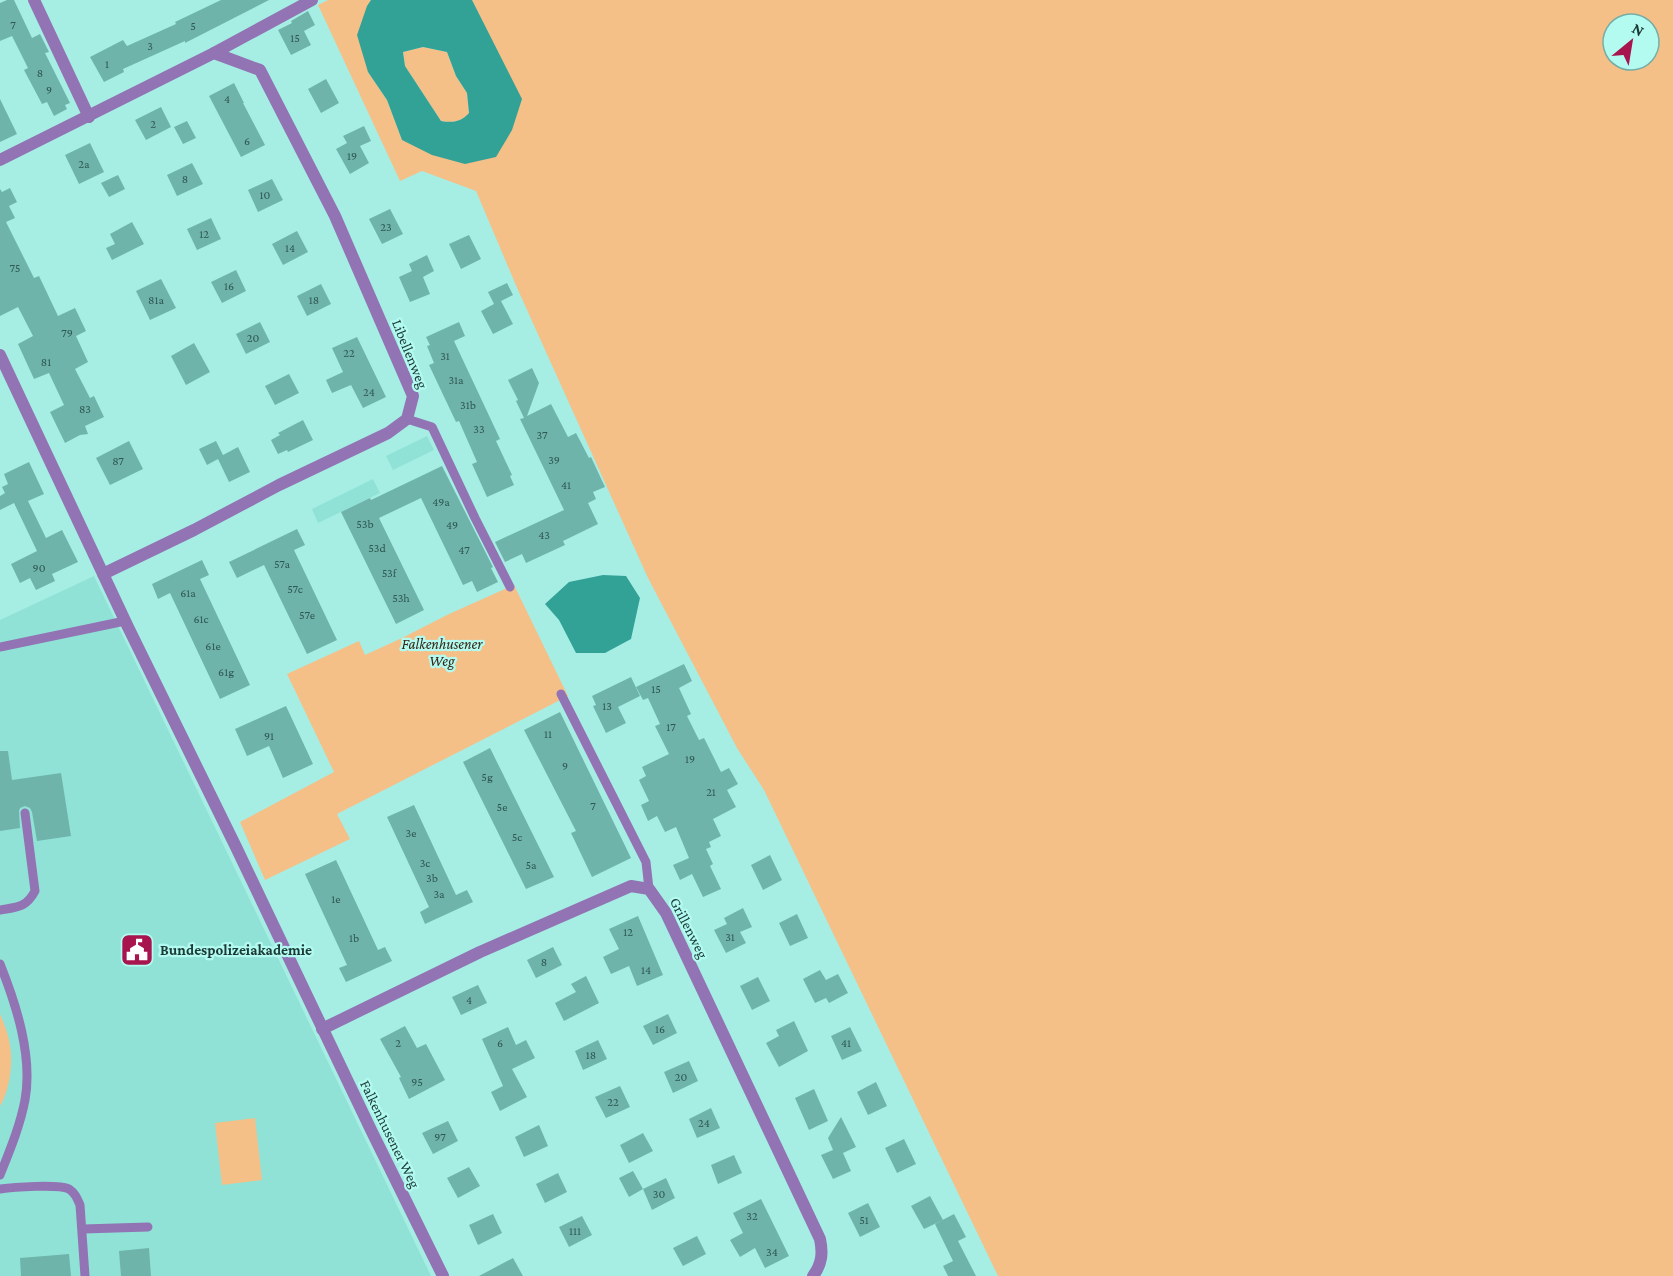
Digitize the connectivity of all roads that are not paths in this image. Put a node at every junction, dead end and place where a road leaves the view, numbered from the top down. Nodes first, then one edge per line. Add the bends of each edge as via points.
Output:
1 (34, 0) edge
2 (312, 0) edge
3 (214, 53) junction
4 (89, 117) junction
5 (0, 160) edge
6 (0, 355) edge
7 (407, 419) junction
8 (103, 574) junction
9 (510, 587) dead end
10 (125, 621) junction
11 (0, 647) edge
12 (561, 694) dead end
13 (25, 813) dead end
14 (649, 889) junction
15 (0, 910) edge
16 (0, 964) edge
17 (322, 1029) junction
18 (0, 1175) edge
19 (0, 1189) edge
20 (148, 1227) dead end
21 (83, 1229) junction
22 (85, 1276) edge
23 (443, 1276) edge
24 (813, 1276) edge

1 - 4 street
2 - 3 street
3 - 4 street
3 - 7 street, Libellenweg via 260,70 335,216 413,396
4 - 5 street
6 - 8 street, Falkenhusener Weg
7 - 8 street via 388,433
7 - 9 lane via 432,427
8 - 10 street, Falkenhusener Weg
10 - 11 lane
10 - 17 street, Falkenhusener Weg
12 - 14 lane via 646,862
13 - 15 lane via 35,891 23,906
14 - 17 street, Grillenweg via 631,886 480,952
14 - 24 street, Grillenweg via 666,913 820,1239 822,1259
16 - 18 lane via 22,1027 27,1071 19,1125
17 - 23 street, Falkenhusener Weg
19 - 21 lane via 67,1188 80,1205
20 - 21 lane
21 - 22 lane

